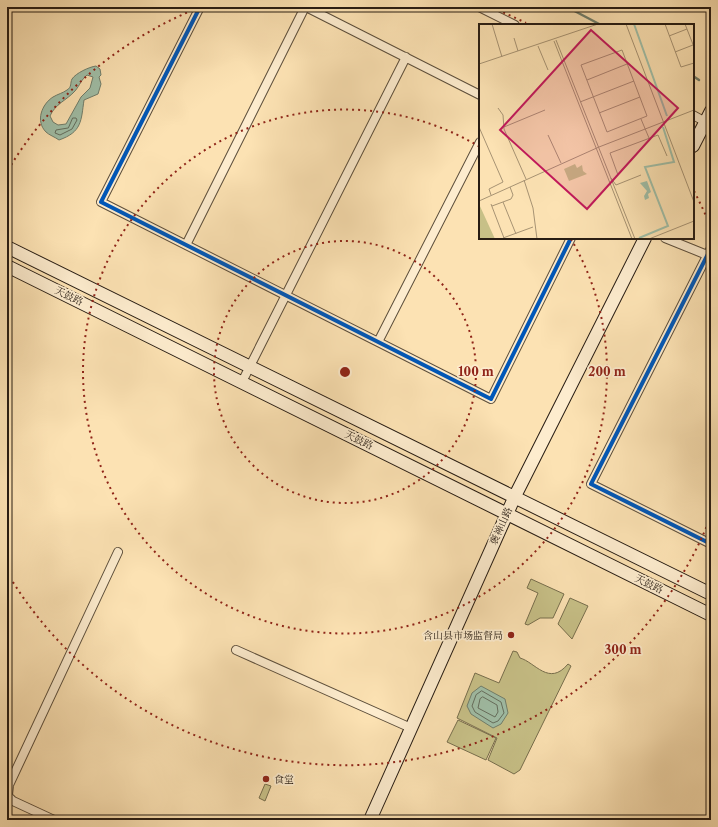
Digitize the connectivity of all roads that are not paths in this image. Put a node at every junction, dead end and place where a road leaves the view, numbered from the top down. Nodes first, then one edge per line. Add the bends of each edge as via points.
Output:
1 (200, 7) edge
2 (306, 7) edge
3 (479, 7) edge
4 (512, 24) edge
5 (406, 57) junction
6 (479, 94) edge
7 (694, 115) edge
8 (709, 119) edge
9 (479, 144) edge
10 (694, 144) edge
11 (571, 239) edge
12 (644, 239) edge
13 (667, 239) edge
14 (186, 245) junction
15 (7, 247) edge
16 (711, 248) edge
17 (707, 256) junction
18 (7, 266) edge
19 (285, 295) junction
20 (378, 342) junction
21 (249, 367) junction
22 (242, 382) junction
23 (515, 496) junction
24 (507, 513) junction
25 (711, 544) edge
26 (118, 552) dead end
27 (708, 590) edge
28 (711, 615) edge
29 (236, 650) dead end
30 (411, 728) junction
31 (7, 795) edge
32 (54, 820) edge
33 (370, 820) edge

1 - 14 street via 101,202
2 - 5 street
2 - 14 street
3 - 4 street
5 - 6 street
5 - 19 street
7 - 8 street
8 - 10 main road
9 - 20 street
11 - 20 street via 491,399
12 - 23 main road, 褒禅山路
13 - 17 street
14 - 19 street
15 - 21 main road, 天鼓路
16 - 17 street
17 - 25 street via 591,484
18 - 22 main road, 天鼓路
19 - 20 street
19 - 21 street
21 - 22 street
21 - 23 main road, 天鼓路
22 - 24 main road, 天鼓路
23 - 24 main road, 褒禅山路
23 - 27 main road, 天鼓路
24 - 28 main road, 天鼓路
24 - 30 main road, 褒禅山路
26 - 31 street via 9,785
29 - 30 street
30 - 33 main road, 褒禅山路
31 - 32 street via 13,801

